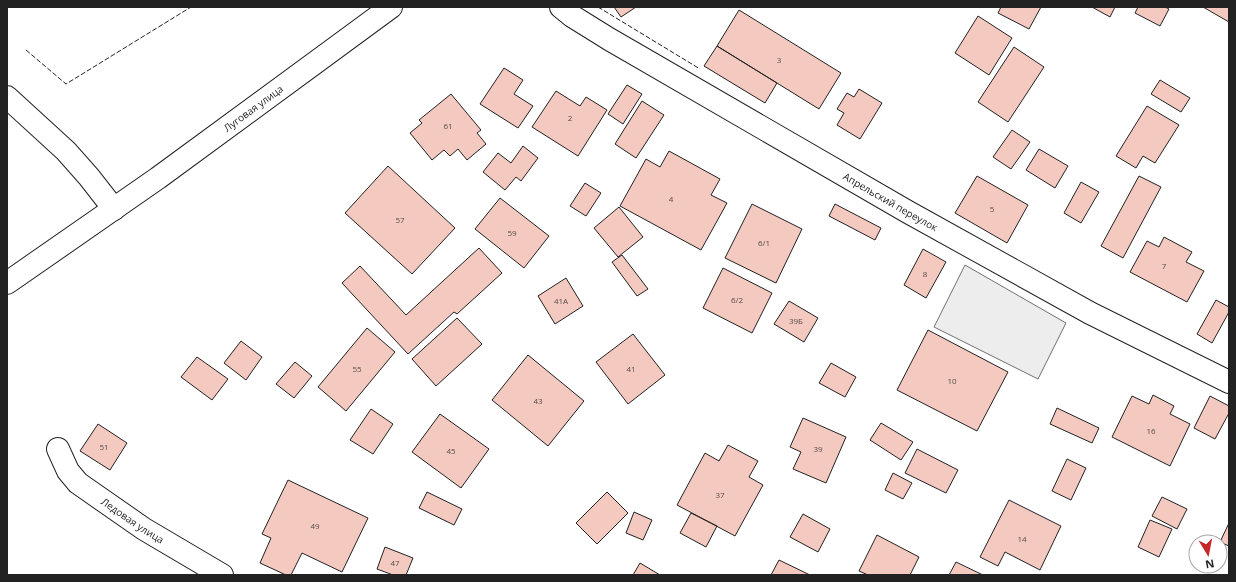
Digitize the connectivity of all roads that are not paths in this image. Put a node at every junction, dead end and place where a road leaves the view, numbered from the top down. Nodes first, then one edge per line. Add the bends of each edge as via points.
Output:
1 (391, 7) edge
2 (561, 7) edge
3 (7, 97) edge
4 (114, 209) junction
5 (7, 283) edge
6 (1229, 382) edge
7 (58, 449) dead end
8 (222, 575) edge

1 - 4 street, Луговая улица
2 - 6 street, Апрельский переулок via 609,39 908,212 1090,313
3 - 4 street via 66,151
4 - 5 street, Луговая улица
7 - 8 street, Ледовая улица via 68,471 78,483 144,529

